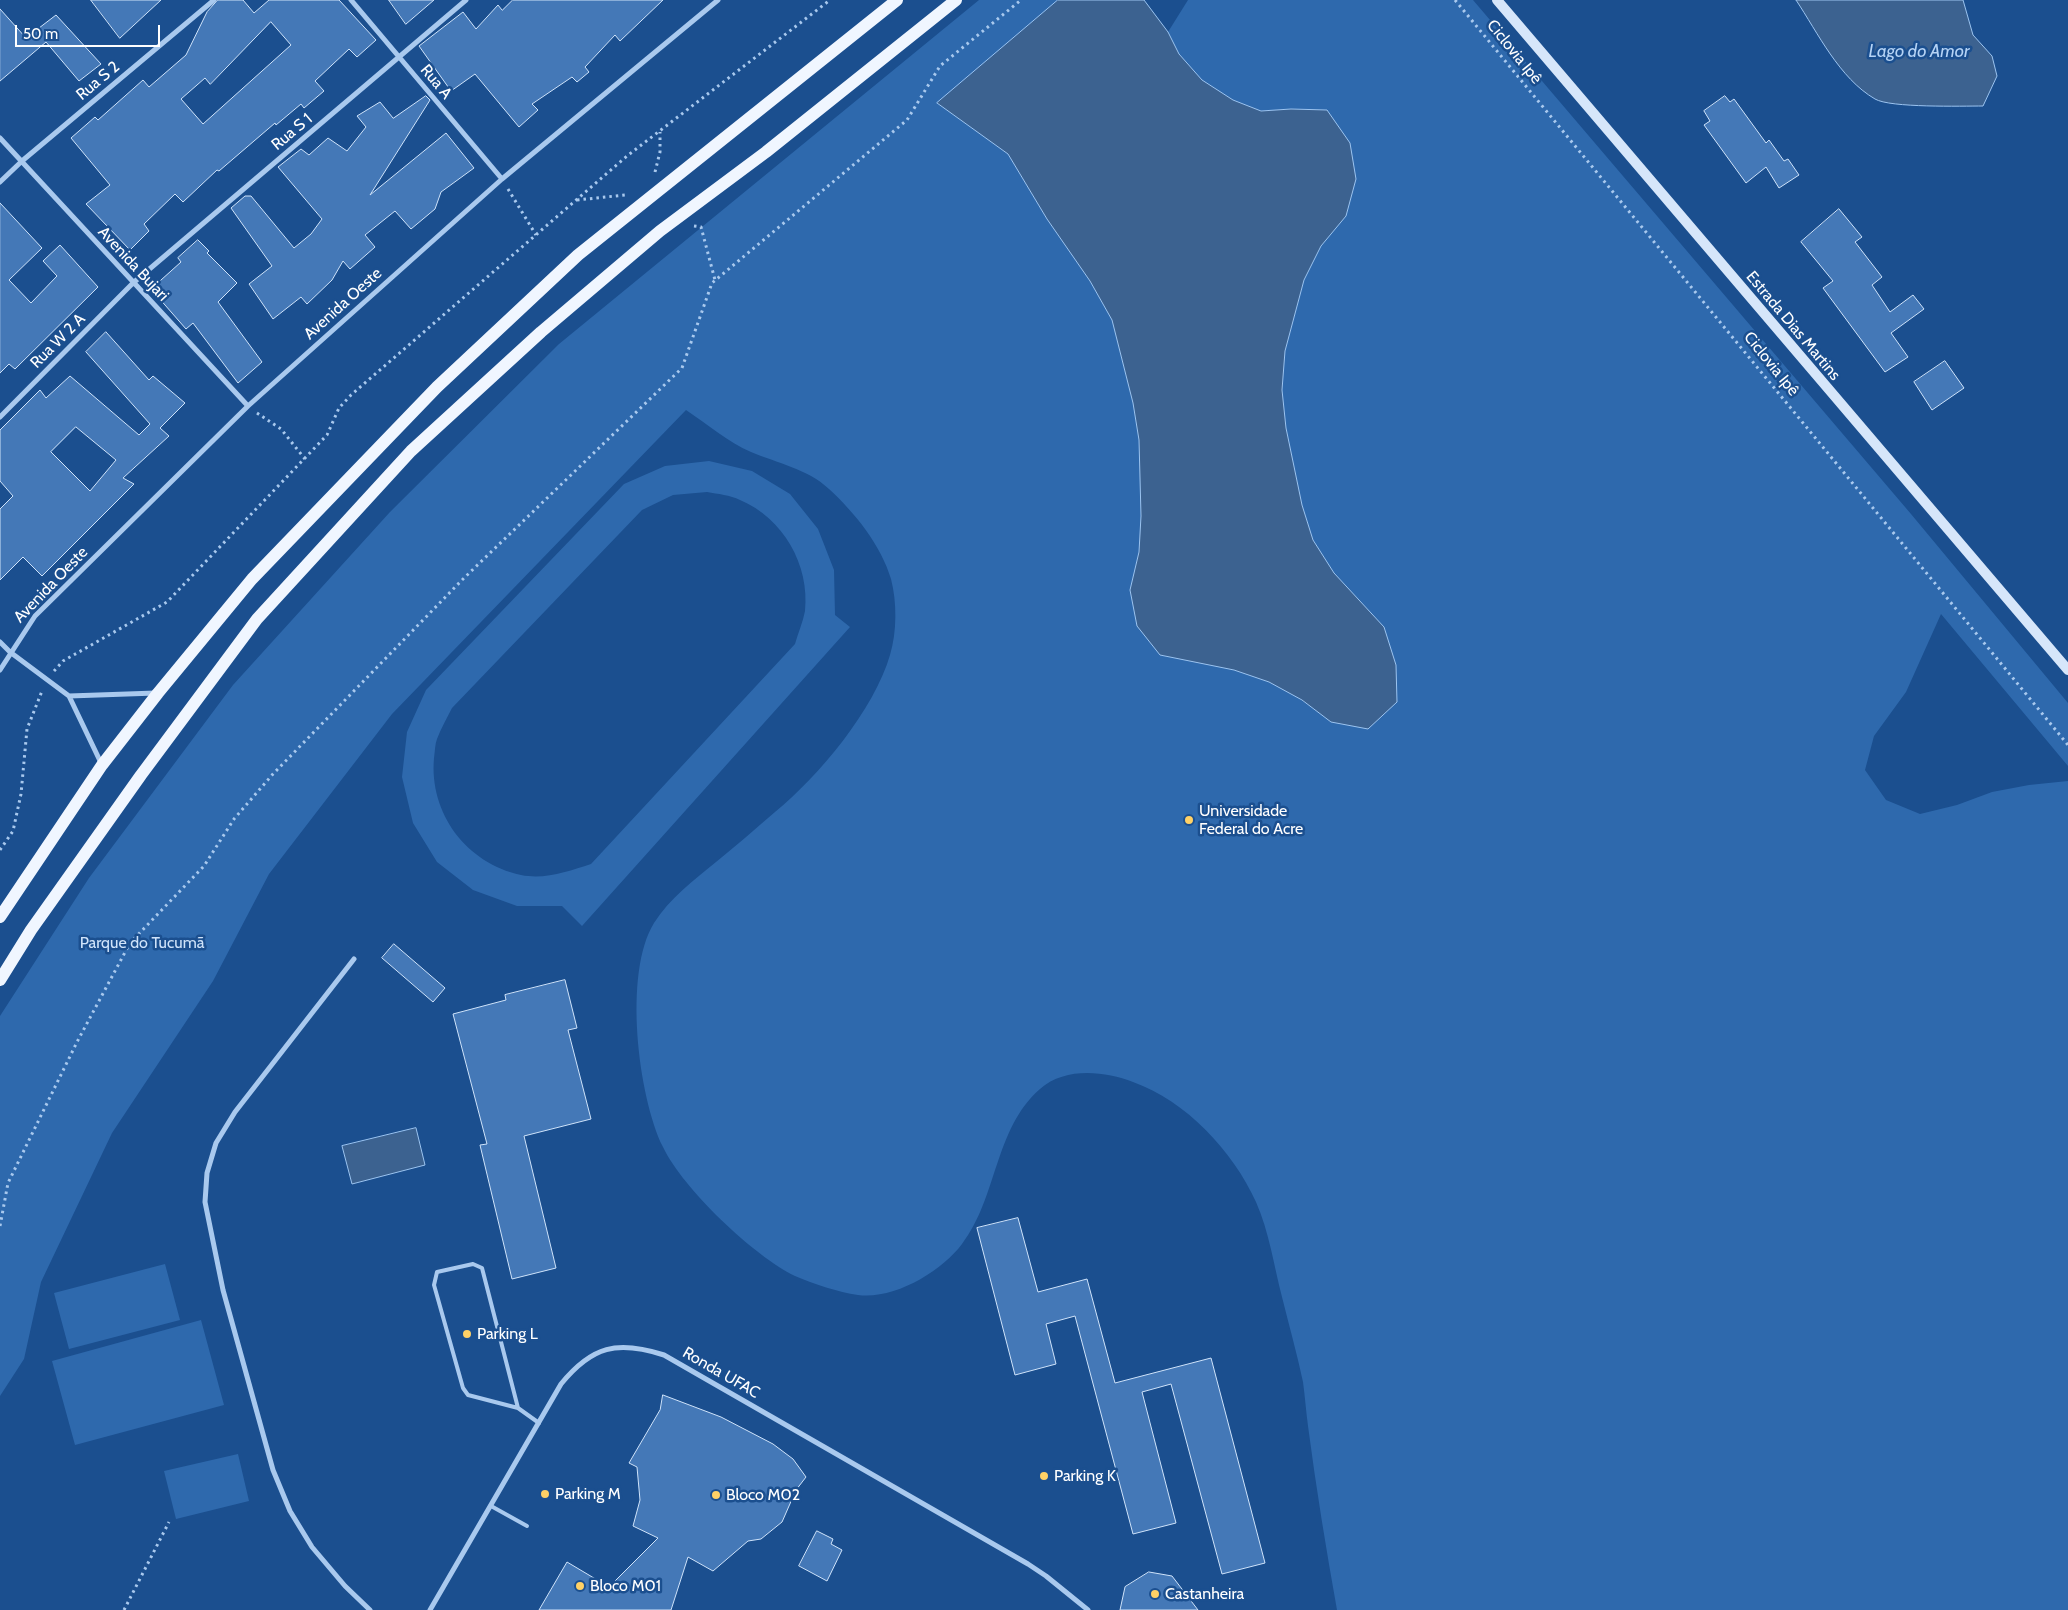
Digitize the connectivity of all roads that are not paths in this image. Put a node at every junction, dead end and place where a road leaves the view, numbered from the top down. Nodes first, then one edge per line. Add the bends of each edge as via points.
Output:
1 (214, 0) edge
2 (351, 0) edge
3 (466, 0) edge
4 (718, 0) edge
5 (897, 0) edge
6 (956, 0) edge
7 (1497, 0) edge
8 (399, 58) junction
9 (0, 138) edge
10 (22, 161) junction
11 (502, 179) junction
12 (0, 182) edge
13 (133, 283) junction
14 (248, 406) junction
15 (0, 417) edge
16 (0, 642) edge
17 (10, 652) junction
18 (0, 670) edge
19 (2068, 670) edge
20 (158, 693) junction
21 (69, 696) junction
22 (102, 765) junction
23 (0, 917) edge
24 (354, 960) dead end
25 (0, 980) edge
26 (518, 1408) junction
27 (539, 1422) junction
28 (491, 1506) junction
29 (527, 1526) dead end
30 (370, 1610) edge
31 (430, 1610) edge
32 (1088, 1610) edge

1 - 10 street, Rua S 2
2 - 8 street, Rua A
3 - 8 street, Rua S 1
4 - 11 street, Avenida Oeste
5 - 20 main road via 578,255 444,380 252,579
6 - 25 main road via 766,152 660,231 540,332 410,451 257,619 140,775 31,930
7 - 19 street, Estrada Dias Martins
8 - 11 street, Rua A
8 - 13 street, Rua S 1
9 - 10 street, Avenida Bujari
10 - 12 street, Rua S 2
10 - 13 street, Avenida Bujari
11 - 14 street, Avenida Oeste
13 - 14 street, Avenida Bujari
13 - 15 street, Rua W 2 A
14 - 17 street, Avenida Oeste via 35,616
16 - 17 street
17 - 18 street, Avenida Oeste
17 - 21 street
20 - 21 street
20 - 22 main road
21 - 22 street
22 - 23 main road
24 - 30 street via 235,1112 216,1143 207,1173 205,1202 223,1290 273,1470 290,1511 312,1546
26 - 26 lane via 482,1268 474,1264 437,1272 434,1284 463,1388 468,1395
26 - 27 lane
27 - 28 street, Ronda UFAC
27 - 32 street, Ronda UFAC via 576,1365 597,1352 640,1348 664,1355 1028,1564
28 - 29 lane
28 - 31 street, Ronda UFAC

